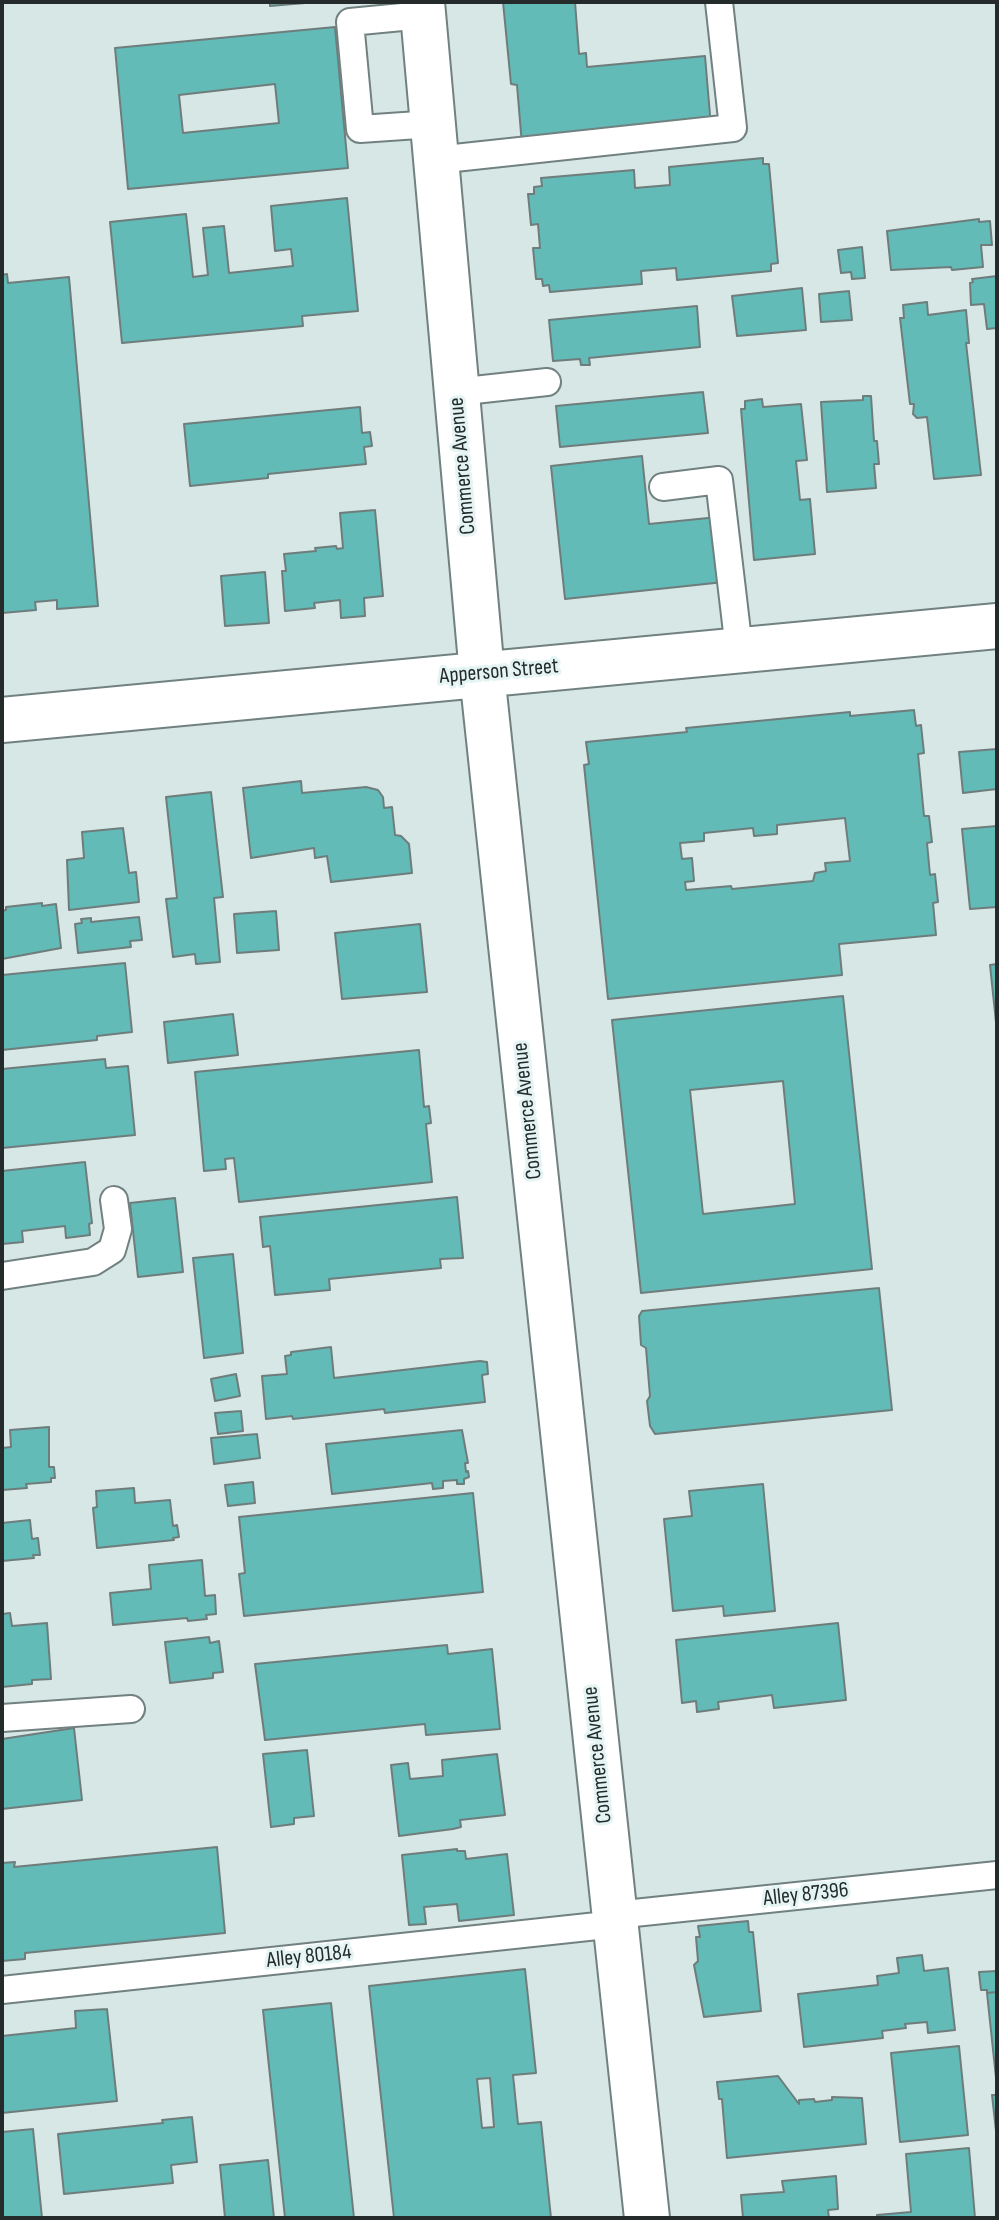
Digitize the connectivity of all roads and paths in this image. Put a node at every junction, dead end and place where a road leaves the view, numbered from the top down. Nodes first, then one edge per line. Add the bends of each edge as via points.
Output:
1 (719, 2) edge
2 (422, 8) edge
3 (434, 142) junction
4 (547, 382) dead end
5 (456, 392) junction
6 (663, 487) dead end
7 (997, 626) edge
8 (739, 649) junction
9 (482, 674) junction
10 (2, 720) edge
11 (114, 1200) dead end
12 (2, 1276) edge
13 (131, 1709) dead end
14 (2, 1718) edge
15 (997, 1875) edge
16 (616, 1919) junction
17 (2, 1990) edge
18 (647, 2218) edge

1 - 3 lane via 733,128
2 - 3 street, Commerce Avenue
2 - 3 lane via 350,22 360,129
3 - 5 street, Commerce Avenue
4 - 5 lane
5 - 9 street, Commerce Avenue
6 - 8 lane via 719,480
7 - 8 street, Apperson Street
8 - 9 street, Apperson Street
9 - 10 street, Apperson Street
9 - 16 street, Commerce Avenue
11 - 12 lane via 118,1229 112,1250 93,1262
13 - 14 lane
15 - 16 lane, Alley 87396
16 - 17 lane, Alley 80184
16 - 18 street, Commerce Avenue

